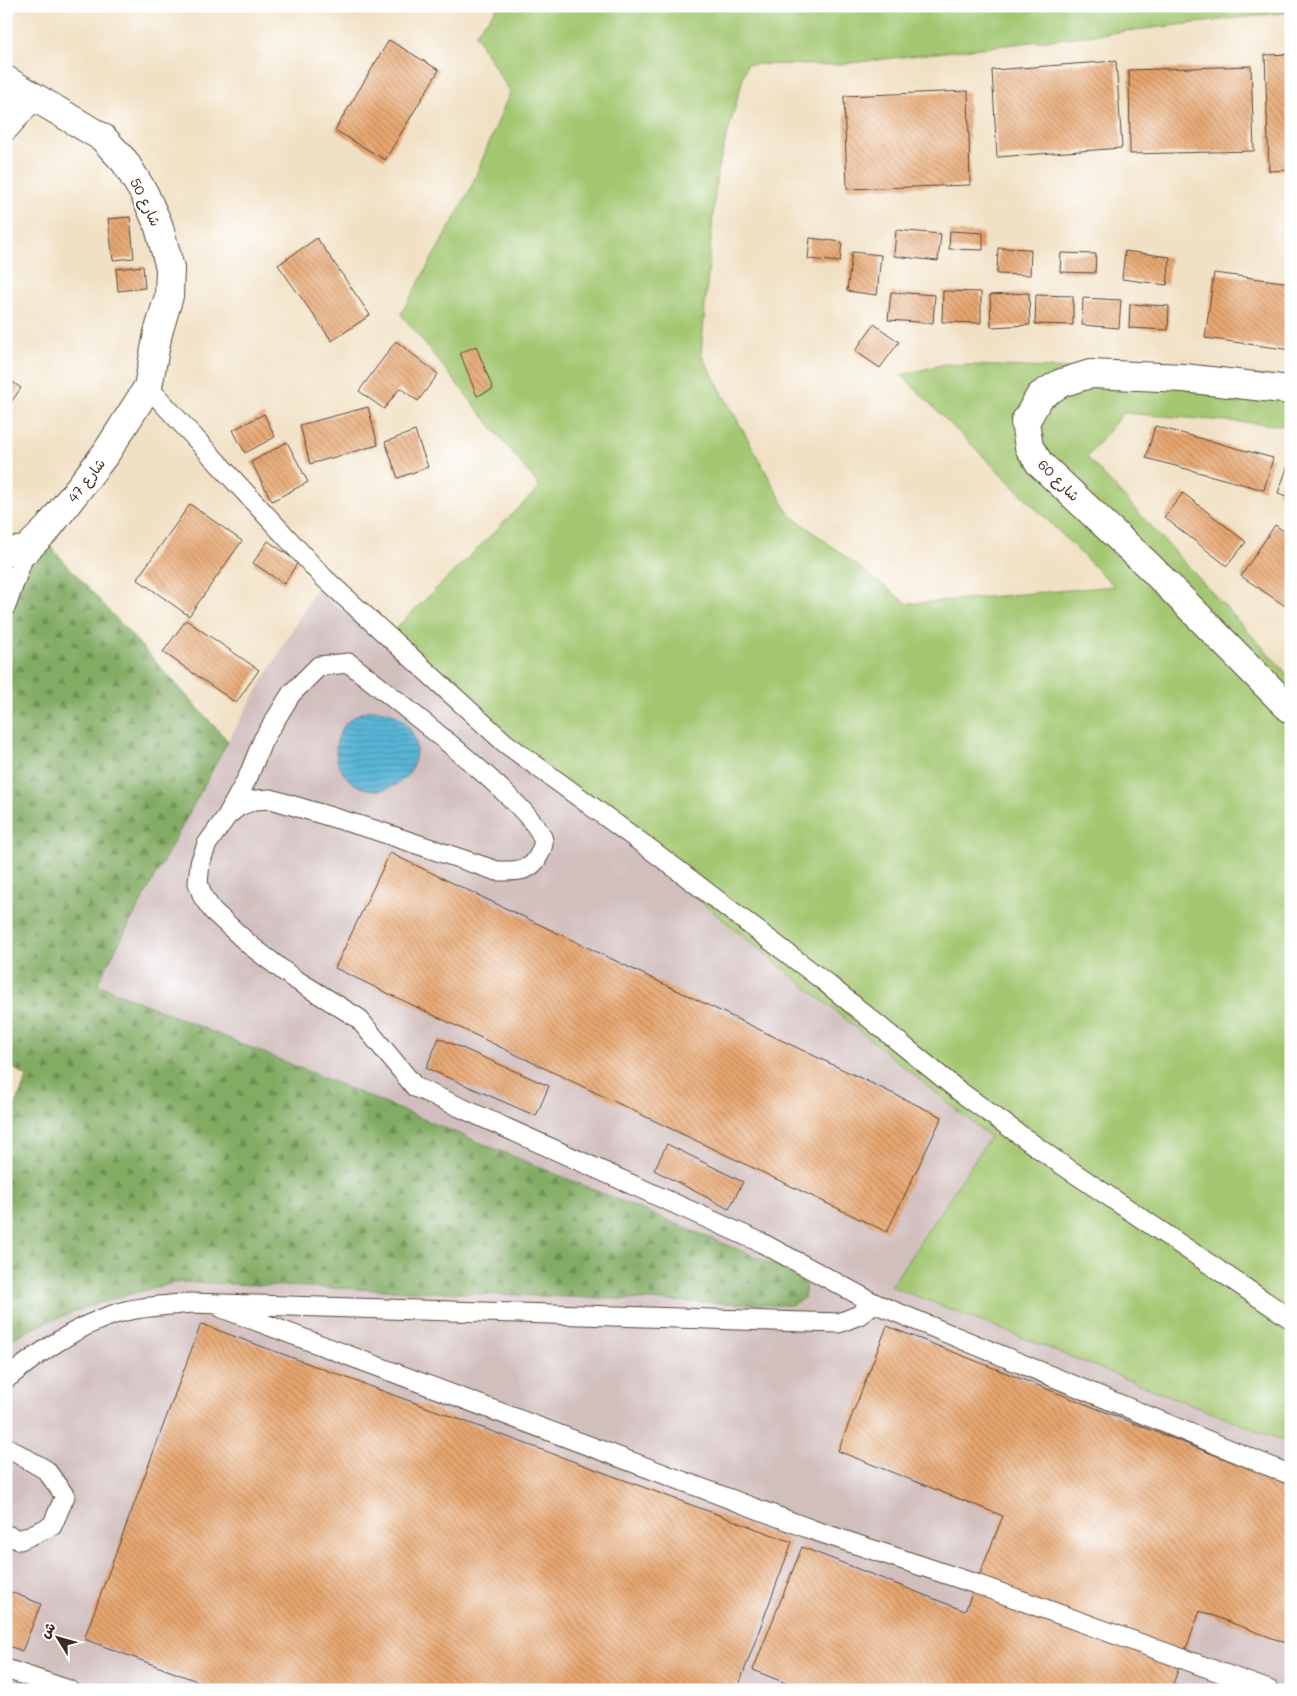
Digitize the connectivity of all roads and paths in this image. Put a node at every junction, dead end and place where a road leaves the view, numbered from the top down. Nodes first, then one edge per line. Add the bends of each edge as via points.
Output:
1 (6, 80) edge
2 (32, 96) junction
3 (6, 126) edge
4 (148, 386) junction
5 (1291, 390) edge
6 (16, 551) edge
7 (6, 606) edge
8 (1291, 710) edge
9 (227, 816) junction
10 (209, 1303) junction
11 (874, 1304) junction
12 (1291, 1319) edge
13 (6, 1379) edge
14 (6, 1447) edge
15 (1291, 1475) edge
16 (6, 1535) edge
17 (6, 1669) edge
18 (69, 1690) edge
19 (1269, 1690) edge

1 - 2 street, شارع 50
2 - 3 street
2 - 4 street, شارع 50 via 103,138 125,162 158,224 170,268 168,296
4 - 6 street, شارع 47 via 106,453 48,528
4 - 12 lane via 324,578 505,743 817,976 959,1091 1055,1160
5 - 8 street, شارع 60 via 1184,378 1090,374 1061,383 1040,396 1025,422 1030,447 1040,464 1150,567
6 - 7 lane
9 - 9 lane via 263,740 291,694 319,666 349,663 505,793 538,830 543,841 537,861 529,868 497,871 271,799 254,800
9 - 11 lane via 207,844 200,863 198,883 203,898 251,946 292,978 358,1018 415,1087 762,1243
10 - 11 lane via 840,1323
10 - 13 lane via 118,1313 72,1332
10 - 19 lane via 803,1526 976,1584
11 - 15 lane
14 - 16 lane via 46,1470 65,1496 52,1526 20,1540
17 - 18 lane

